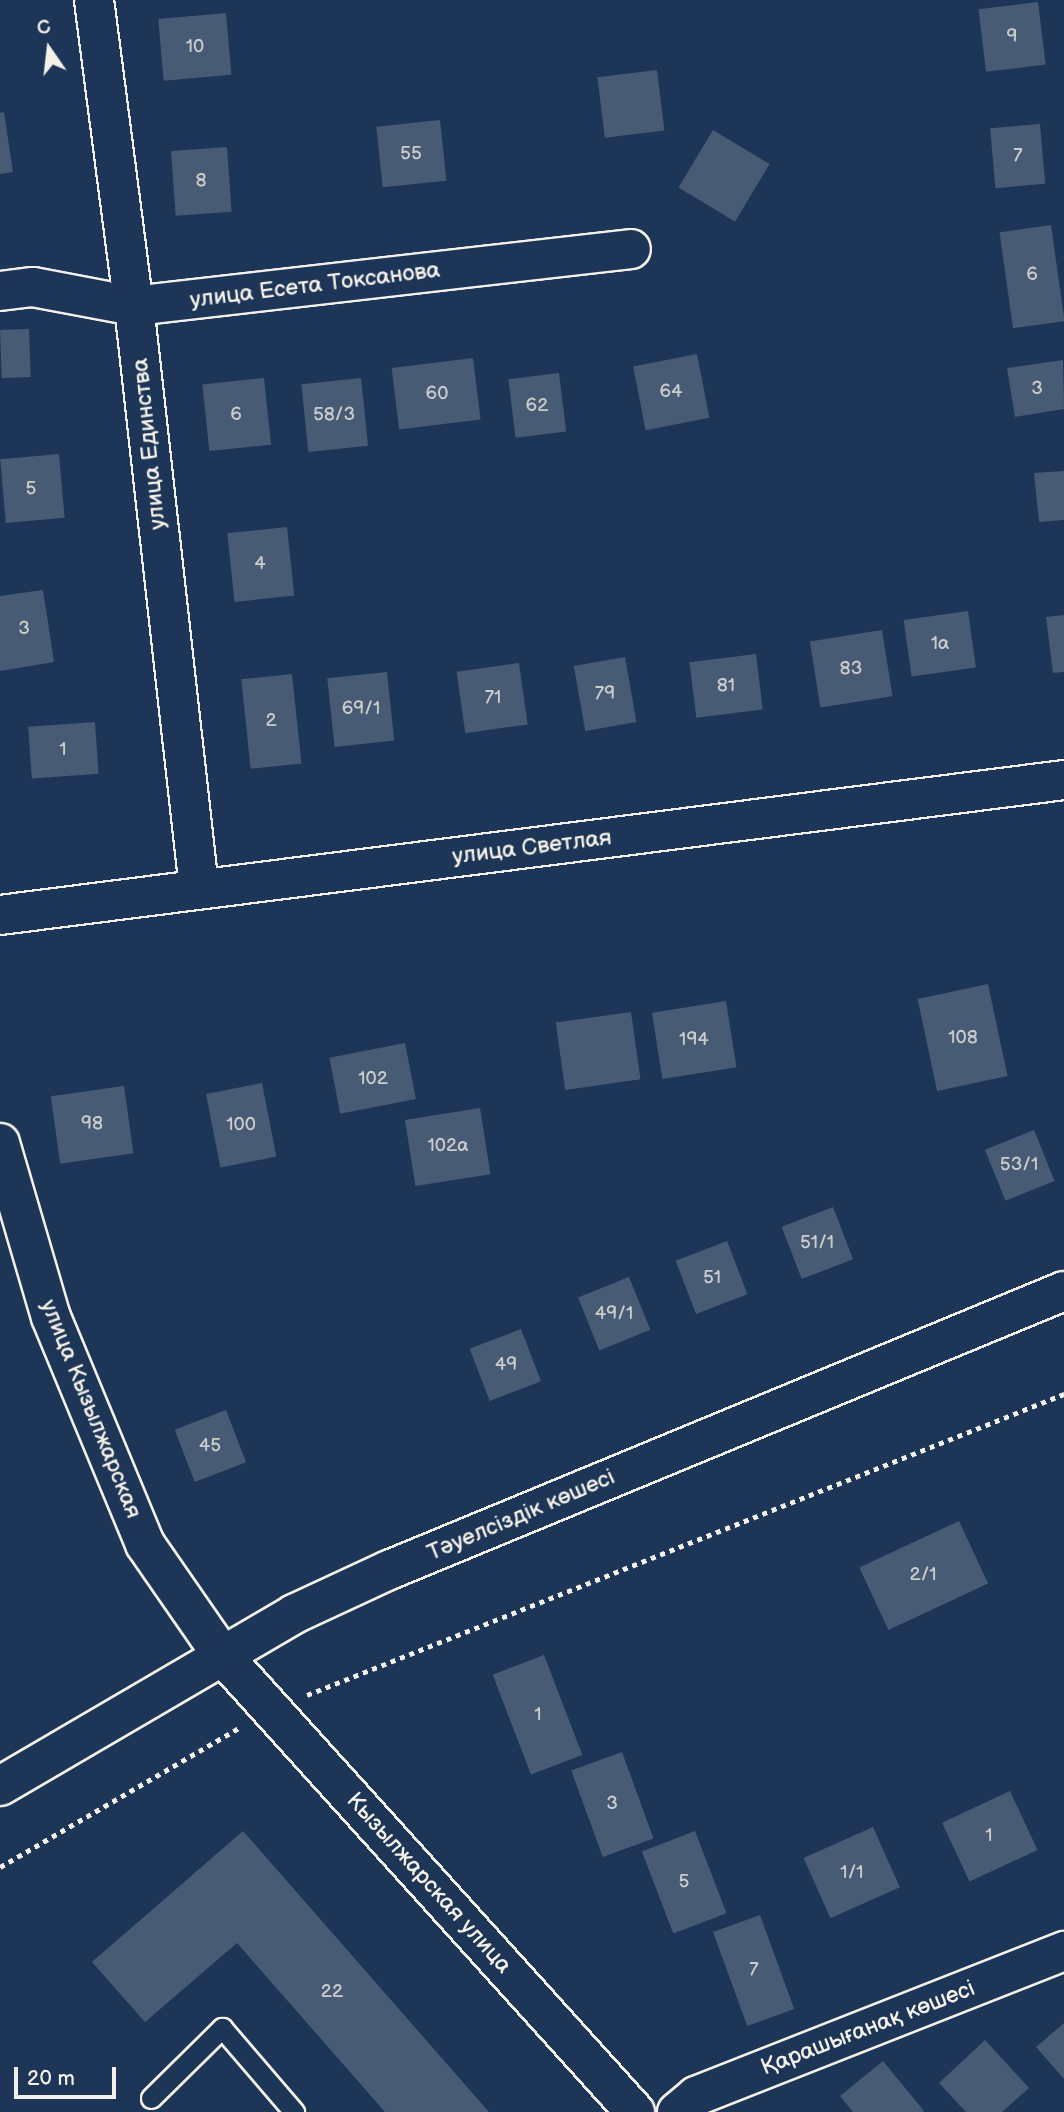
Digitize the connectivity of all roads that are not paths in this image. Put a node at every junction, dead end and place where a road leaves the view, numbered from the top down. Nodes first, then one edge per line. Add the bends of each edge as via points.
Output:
1 (94, 0) edge
2 (631, 249) dead end
3 (0, 291) edge
4 (134, 306) junction
5 (1064, 780) edge
6 (199, 888) junction
7 (0, 915) edge
8 (0, 1143) edge
9 (1064, 1291) edge
10 (222, 1655) junction
11 (0, 1786) edge
12 (1064, 1951) edge
13 (151, 2098) dead end
14 (294, 2112) edge
15 (635, 2112) edge
16 (677, 2112) edge

1 - 4 street, улица Единства
2 - 4 street, улица Есета Токсанова
3 - 4 street, улица Есета Токсанова via 33,288
4 - 6 street, улица Единства
5 - 6 street, улица Светлая
6 - 7 street, улица Светлая
8 - 10 street, улица Кызылжарская via 51,1317 145,1544
9 - 10 street, Тәуелсіздік көшесі via 389,1570 294,1614
10 - 11 street, Тәуелсіздік көшесі
10 - 15 street, Кызылжарская улица
12 - 16 street, Қарашығанақ көшесі via 696,2096
13 - 14 lane via 222,2028

